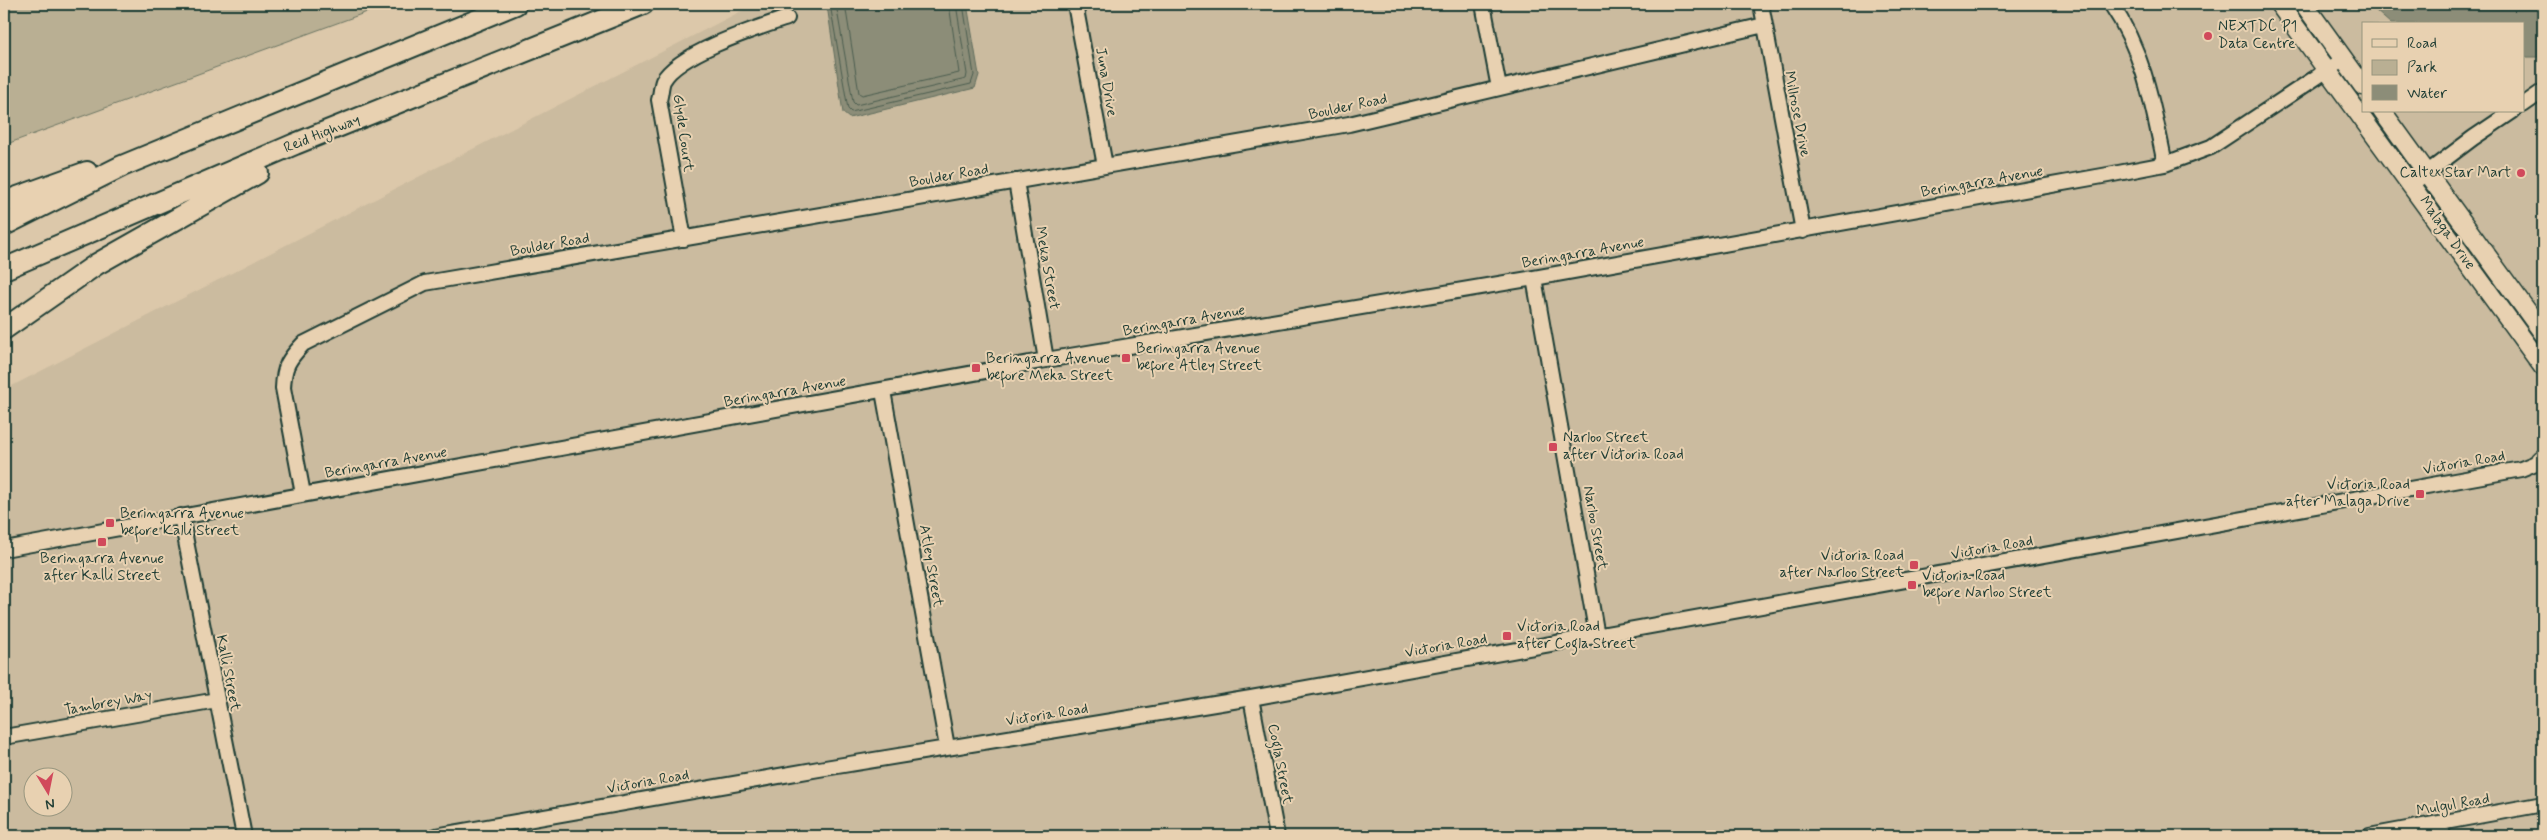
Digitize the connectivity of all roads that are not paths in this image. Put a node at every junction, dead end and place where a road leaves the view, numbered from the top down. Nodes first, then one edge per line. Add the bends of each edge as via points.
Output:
1 (516, 4) edge
2 (643, 4) edge
3 (1075, 4) edge
4 (1482, 4) edge
5 (1761, 4) edge
6 (2111, 4) edge
7 (2279, 4) edge
8 (2304, 4) edge
9 (614, 16) junction
10 (786, 18) dead end
11 (1764, 25) junction
12 (2344, 59) junction
13 (2327, 70) junction
14 (2362, 85) edge
15 (1499, 88) junction
16 (2543, 91) edge
17 (281, 101) junction
18 (2524, 104) edge
19 (2383, 112) edge
20 (2512, 112) edge
21 (2165, 164) junction
22 (1105, 166) junction
23 (2428, 173) junction
24 (1016, 181) junction
25 (2412, 184) junction
26 (4, 202) edge
27 (4, 225) edge
28 (1803, 231) junction
29 (684, 239) junction
30 (4, 269) edge
31 (1534, 278) junction
32 (4, 328) edge
33 (2543, 333) edge
34 (1046, 360) junction
35 (2543, 367) edge
36 (883, 391) junction
37 (2542, 462) edge
38 (303, 494) junction
39 (181, 516) junction
40 (4, 549) edge
41 (1597, 636) junction
42 (1250, 698) junction
43 (217, 700) junction
44 (4, 737) edge
45 (947, 747) junction
46 (2543, 804) edge
47 (2442, 830) edge
48 (244, 836) edge
49 (434, 836) edge
50 (1277, 836) edge
51 (2369, 836) edge

1 - 17 highway
2 - 9 highway, Reid Highway
3 - 22 street, Juna Drive
4 - 15 street
5 - 11 street, Millrose Drive
6 - 21 street via 2135,46 2146,77
7 - 13 main road, Malaga Drive
8 - 12 main road
9 - 30 highway, Reid Highway via 295,144
9 - 32 highway via 296,154 139,238
10 - 29 street, Glyde Court via 738,34 677,65 663,81 660,100
11 - 15 street, Boulder Road
11 - 28 street, Millrose Drive
12 - 13 street, Beringarra Avenue
12 - 14 main road
13 - 21 street, Beringarra Avenue via 2232,135 2211,147
13 - 25 main road, Malaga Drive
15 - 22 street, Boulder Road via 1349,124
16 - 18 street
17 - 26 highway
17 - 27 highway via 122,166
19 - 23 main road, Malaga Drive
20 - 23 street
21 - 28 street, Beringarra Avenue
22 - 24 street, Boulder Road
23 - 25 street
23 - 33 main road, Malaga Drive
24 - 29 street, Boulder Road
24 - 34 street, Meka Street
25 - 35 main road, Malaga Drive
28 - 31 street, Beringarra Avenue
29 - 38 street, Boulder Road via 425,283 303,344 287,364 283,388
31 - 34 street, Beringarra Avenue
31 - 41 street, Narloo Street
34 - 36 street, Beringarra Avenue
36 - 38 street, Beringarra Avenue
36 - 45 street, Atley Street
37 - 41 street, Victoria Road via 2521,469
38 - 39 street, Beringarra Avenue
39 - 40 street, Beringarra Avenue
39 - 43 street, Kalli Street
41 - 42 street, Victoria Road
42 - 45 street, Victoria Road
42 - 50 street, Cogla Street
43 - 44 street, Tambrey Way
43 - 48 street, Kalli Street
45 - 49 street, Victoria Road
46 - 47 street, Mulgul Road
47 - 51 street, Mulgul Road

